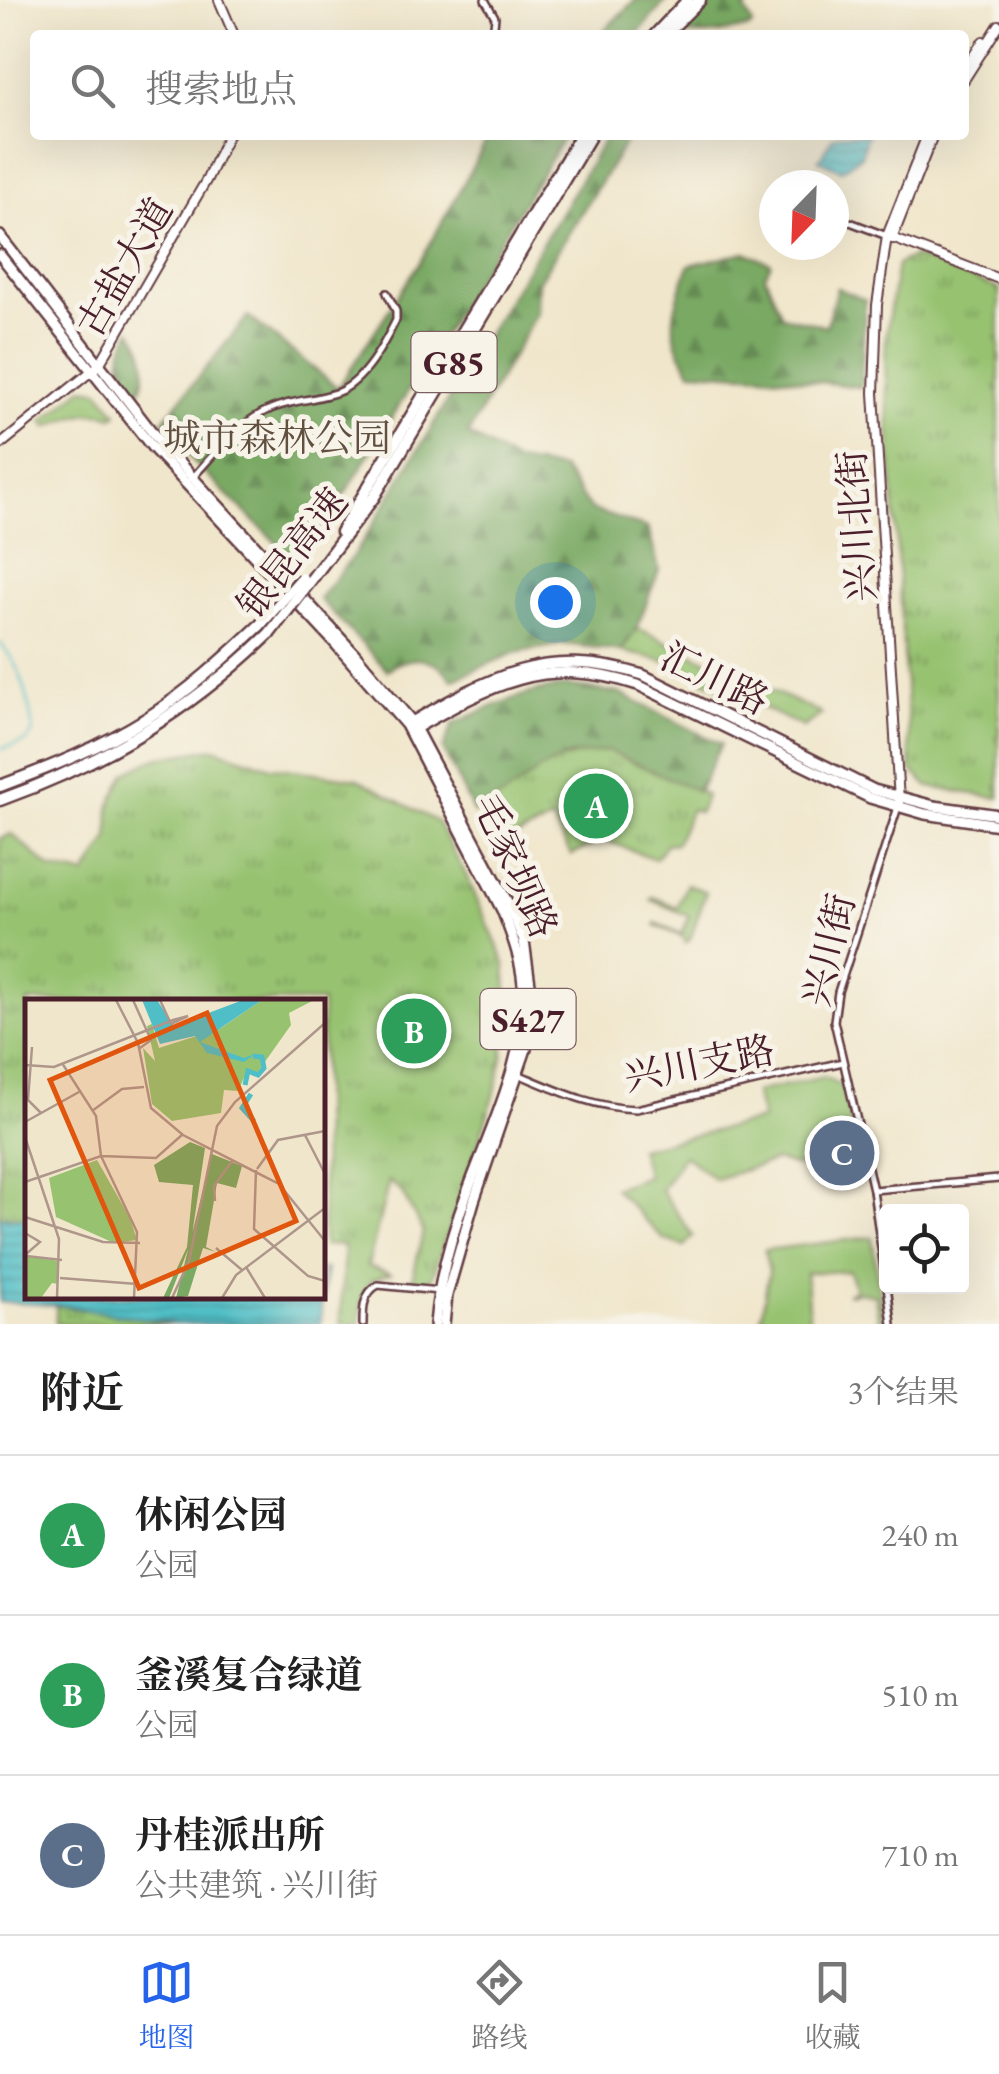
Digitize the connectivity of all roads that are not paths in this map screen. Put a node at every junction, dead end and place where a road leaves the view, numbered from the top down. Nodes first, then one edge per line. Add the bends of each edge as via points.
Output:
1 (219, 0) edge
2 (484, 0) edge
3 (688, 0) edge
4 (700, 0) edge
5 (999, 16) edge
6 (999, 25) edge
7 (232, 30) edge
8 (493, 30) edge
9 (659, 30) edge
10 (670, 30) edge
11 (969, 62) edge
12 (969, 72) edge
13 (226, 140) edge
14 (578, 140) edge
15 (588, 140) edge
16 (928, 140) edge
17 (849, 222) edge
18 (0, 236) edge
19 (890, 239) junction
20 (0, 255) edge
21 (999, 278) edge
22 (387, 293) dead end
23 (94, 368) junction
24 (0, 446) edge
25 (192, 479) junction
26 (305, 581) junction
27 (411, 727) junction
28 (0, 786) edge
29 (0, 800) edge
30 (898, 803) junction
31 (999, 815) edge
32 (999, 825) edge
33 (843, 1062) junction
34 (515, 1073) junction
35 (999, 1178) edge
36 (873, 1190) junction
37 (879, 1231) edge
38 (440, 1291) junction
39 (888, 1294) edge
40 (363, 1324) edge
41 (435, 1324) edge
42 (444, 1324) edge
43 (892, 1324) edge

1 - 7 street
2 - 8 street via 495,17
3 - 9 highway
4 - 10 highway
5 - 11 street
6 - 12 street
13 - 23 street, 古盐大道
14 - 26 highway, 银昆高速 / G85 via 379,474
15 - 26 highway, 银昆高速 / G85 via 374,497
16 - 19 street, 兴川北街
17 - 19 street
18 - 23 main road, S427
19 - 21 street
19 - 30 street, 兴川北街 via 878,306 874,393
20 - 23 main road, S427
22 - 25 street via 396,320 358,378 336,393 260,414
23 - 24 street
23 - 25 main road, S427
23 - 27 main road, S427 via 191,492
25 - 27 main road, S427 via 354,653
26 - 28 highway, 银昆高速 / G85, bridge via 221,662 147,718 64,762
26 - 29 highway, 银昆高速 / G85, bridge via 269,634 204,692 113,753
27 - 30 main road, 汇川路 via 528,676 571,670 608,675 870,798
27 - 34 main road, 毛家坝路 / S427 via 524,940 530,984 526,1049
30 - 31 main road, 汇川路
30 - 32 main road, 汇川路
30 - 33 street, 兴川街 via 835,1007
33 - 34 street, 兴川支路 via 636,1109 588,1102
33 - 36 street, 兴川街
34 - 38 main road, 毛家坝路 / S427 via 465,1196
34 - 42 main road, 毛家坝路 / S427 via 447,1295
35 - 36 street
36 - 37 street, 兴川街
38 - 40 street via 378,1285 366,1297
38 - 41 main road, 毛家坝路 / S427
39 - 43 street, 兴川街

